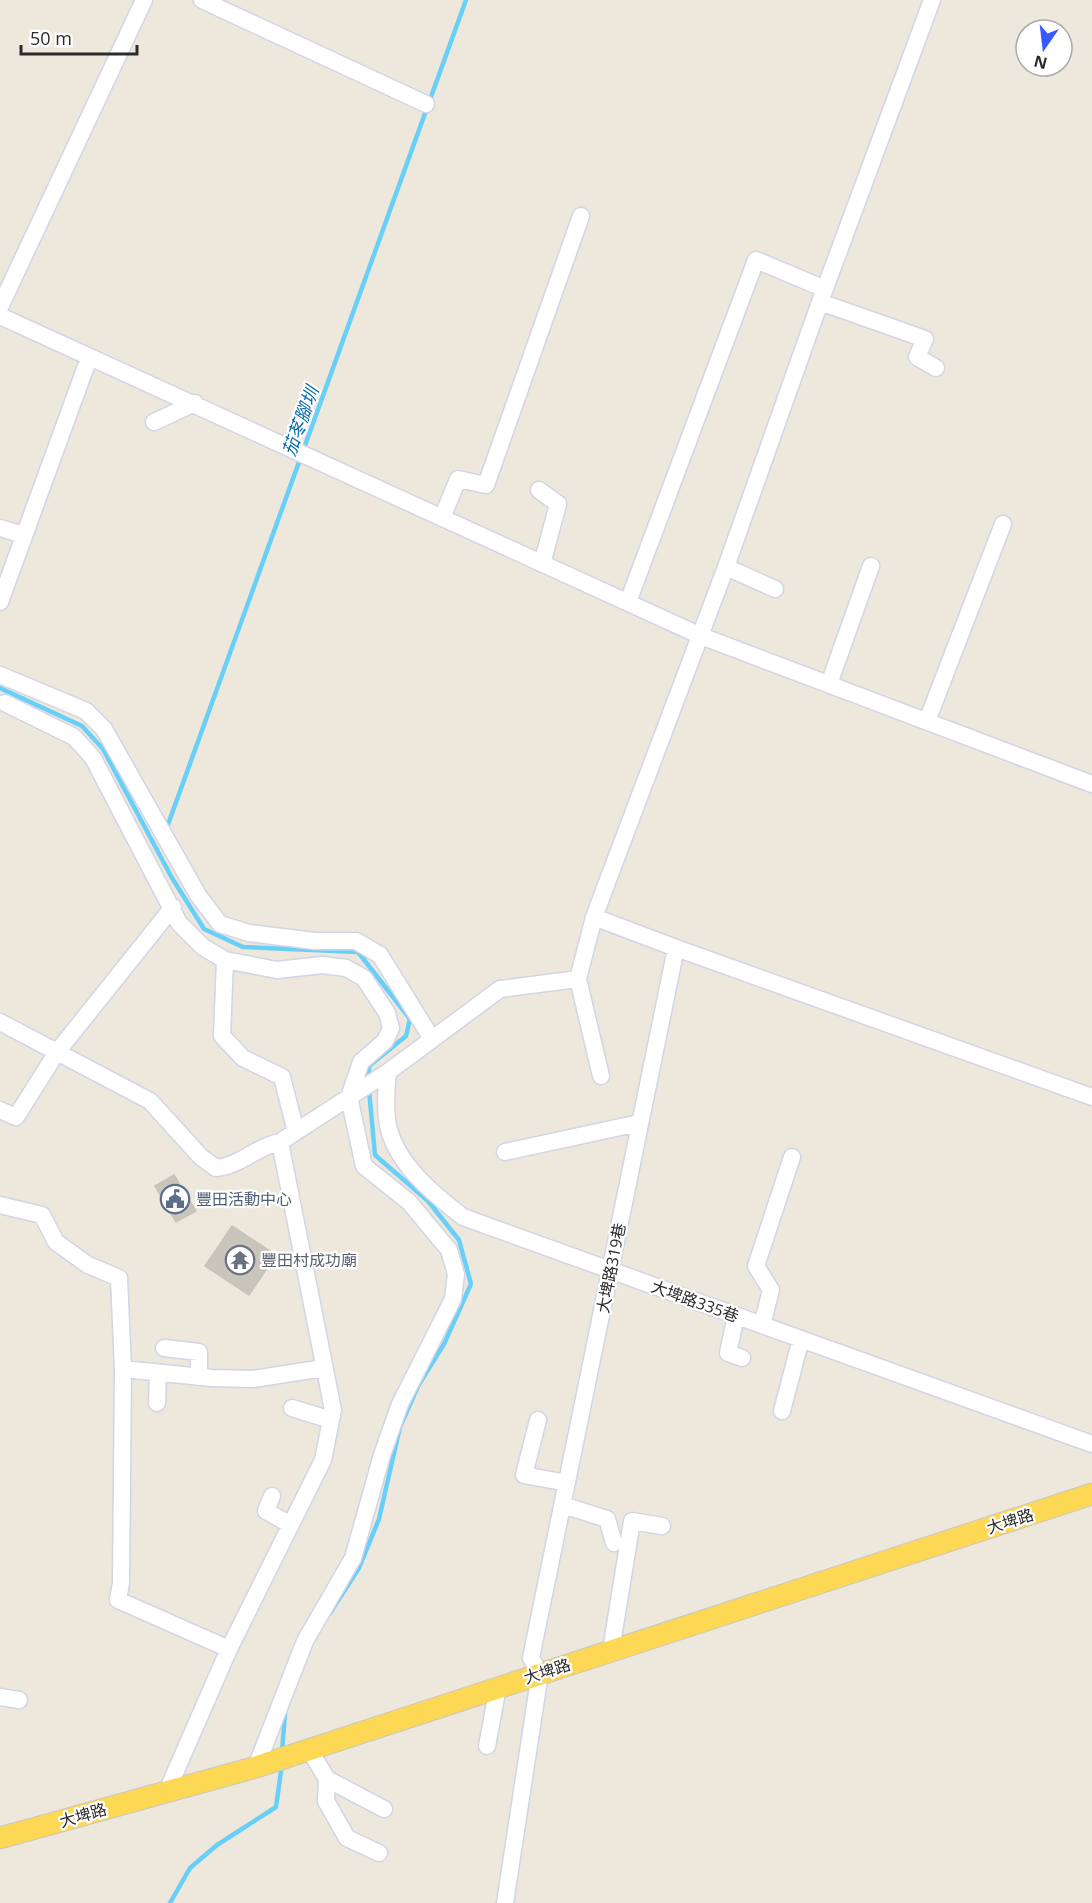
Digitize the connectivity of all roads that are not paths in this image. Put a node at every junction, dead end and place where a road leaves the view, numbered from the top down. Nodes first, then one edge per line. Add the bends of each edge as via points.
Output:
1 (144, 0) edge
2 (202, 0) edge
3 (932, 0) edge
4 (426, 104) dead end
5 (581, 216) dead end
6 (822, 295) junction
7 (0, 307) edge
8 (0, 316) edge
9 (89, 358) junction
10 (936, 368) dead end
11 (195, 403) junction
12 (154, 422) dead end
13 (539, 490) dead end
14 (442, 518) junction
15 (1003, 524) dead end
16 (0, 528) edge
17 (24, 535) junction
18 (542, 564) junction
19 (871, 566) dead end
20 (726, 567) junction
21 (775, 589) dead end
22 (0, 602) edge
23 (628, 602) junction
24 (701, 636) junction
25 (0, 675) edge
26 (829, 684) junction
27 (2, 708) edge
28 (927, 722) junction
29 (1092, 784) edge
30 (172, 907) junction
31 (594, 917) junction
32 (676, 948) junction
33 (225, 960) junction
34 (578, 979) junction
35 (0, 1022) edge
36 (432, 1039) junction
37 (57, 1052) junction
38 (388, 1072) junction
39 (601, 1076) dead end
40 (349, 1097) junction
41 (1092, 1097) edge
42 (0, 1110) edge
43 (639, 1123) junction
44 (296, 1132) junction
45 (280, 1142) junction
46 (505, 1152) dead end
47 (792, 1157) dead end
48 (0, 1205) edge
49 (611, 1271) junction
50 (736, 1316) junction
51 (762, 1325) junction
52 (801, 1339) junction
53 (164, 1348) dead end
54 (742, 1358) dead end
55 (324, 1368) junction
56 (123, 1369) junction
57 (158, 1372) junction
58 (199, 1377) junction
59 (157, 1403) dead end
60 (292, 1408) dead end
61 (782, 1411) dead end
62 (331, 1420) junction
63 (538, 1420) dead end
64 (1092, 1444) edge
65 (567, 1483) junction
66 (1092, 1494) edge
67 (272, 1496) dead end
68 (563, 1505) junction
69 (291, 1525) junction
70 (662, 1526) dead end
71 (614, 1543) dead end
72 (229, 1649) junction
73 (611, 1650) junction
74 (540, 1673) junction
75 (498, 1687) junction
76 (0, 1697) edge
77 (19, 1700) dead end
78 (487, 1746) dead end
79 (309, 1749) junction
80 (256, 1767) junction
81 (327, 1779) junction
82 (167, 1791) junction
83 (384, 1809) dead end
84 (0, 1838) edge
85 (379, 1853) dead end
86 (505, 1903) edge

1 - 7 street
2 - 4 street
3 - 6 street
5 - 14 street via 486,485 458,479
6 - 10 street via 925,339 916,357
6 - 20 street
6 - 23 street via 756,260
8 - 9 street
9 - 11 street
9 - 17 street
11 - 12 street
11 - 14 street
13 - 18 street via 558,504
14 - 18 street
15 - 28 street
16 - 17 street
17 - 22 street
18 - 23 street
19 - 26 street
20 - 21 street
20 - 24 street
23 - 24 street
24 - 26 street
24 - 31 street
25 - 36 street via 86,711 104,729 198,895 220,924 249,933 315,941 356,941 380,954
26 - 28 street
27 - 30 street via 74,737 93,758
28 - 29 street
30 - 33 street via 179,923
30 - 37 street
31 - 32 street
31 - 34 street
32 - 41 street
32 - 43 street, 大埤路319巷
33 - 40 street via 277,970 346,968 364,978 387,1013 391,1028 385,1041 361,1062
33 - 44 street via 222,1036 243,1058 282,1077
34 - 36 street via 500,989
34 - 39 street
35 - 37 street
36 - 38 street
37 - 42 street via 16,1117
37 - 45 street via 150,1101 216,1168 228,1167
38 - 40 street
38 - 49 street, 大埤路335巷 via 390,1132 407,1164 438,1198 463,1217
40 - 44 street
40 - 80 street via 364,1166 409,1202 449,1250 456,1274 453,1299 400,1404 353,1558 305,1641
43 - 46 street
43 - 49 street, 大埤路319巷
44 - 45 street
45 - 55 street
47 - 51 street via 756,1266 771,1290
48 - 56 street via 42,1215 56,1242 88,1265 119,1278
49 - 50 street, 大埤路335巷
49 - 65 street, 大埤路319巷
50 - 51 street, 大埤路335巷
50 - 54 street via 728,1353
51 - 52 street, 大埤路335巷
52 - 61 street
52 - 64 street, 大埤路335巷
53 - 58 street via 199,1352
55 - 58 street via 253,1379
55 - 62 street via 333,1410
56 - 57 street
56 - 72 street via 118,1600
57 - 58 street
57 - 59 street
60 - 62 street
62 - 69 street via 323,1460
63 - 65 street via 524,1475
65 - 68 street, 大埤路319巷
66 - 73 main road, 大埤路
67 - 69 street via 266,1511
68 - 71 street via 607,1519
68 - 74 street, 大埤路319巷 via 531,1658
69 - 72 street
70 - 73 street via 632,1521
72 - 82 street
73 - 74 main road, 大埤路
74 - 75 main road, 大埤路
74 - 86 street
75 - 78 street
75 - 79 main road, 大埤路
76 - 77 street
79 - 80 main road, 大埤路
79 - 81 street
80 - 82 main road, 大埤路
81 - 83 street
81 - 85 street via 326,1801 346,1838
82 - 84 main road, 大埤路

